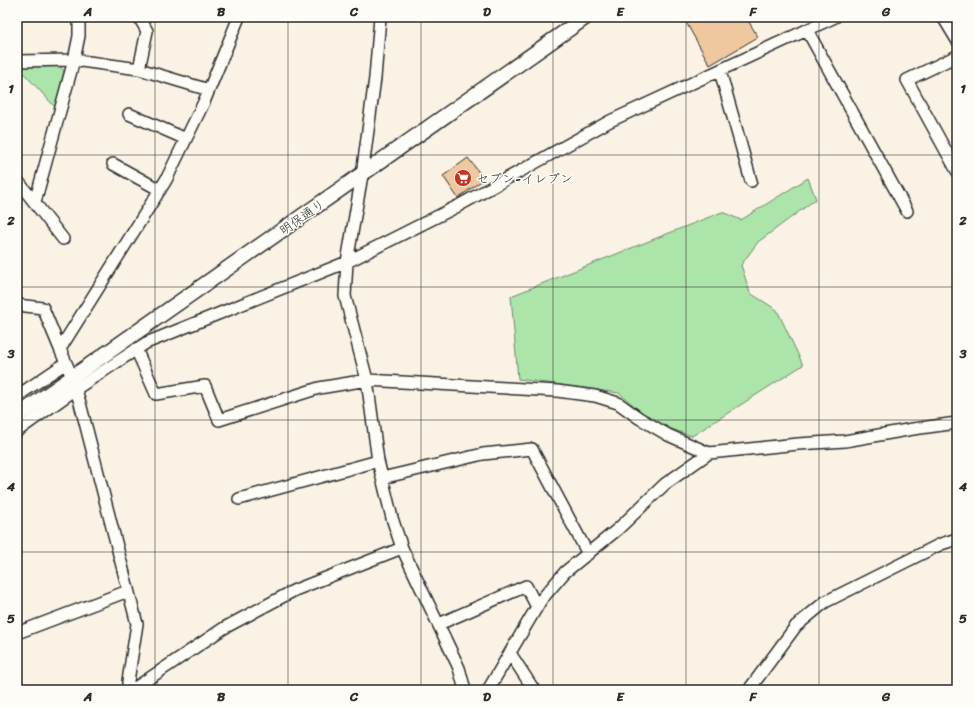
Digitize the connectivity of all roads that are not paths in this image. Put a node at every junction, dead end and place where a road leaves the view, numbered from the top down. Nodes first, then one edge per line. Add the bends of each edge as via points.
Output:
1 (79, 17) edge
2 (139, 17) edge
3 (239, 17) edge
4 (380, 17) edge
5 (586, 17) edge
6 (834, 17) edge
7 (943, 17) edge
8 (807, 30) junction
9 (957, 40) edge
10 (957, 56) edge
11 (74, 60) junction
12 (17, 61) edge
13 (139, 69) junction
14 (720, 71) junction
15 (209, 90) junction
16 (128, 114) dead end
17 (186, 139) junction
18 (113, 164) dead end
19 (957, 171) edge
20 (362, 175) junction
21 (17, 180) edge
22 (751, 181) dead end
23 (160, 190) junction
24 (35, 202) junction
25 (906, 211) dead end
26 (63, 239) dead end
27 (347, 262) junction
28 (17, 305) edge
29 (60, 349) junction
30 (136, 349) junction
31 (66, 363) junction
32 (367, 380) junction
33 (74, 383) junction
34 (17, 396) edge
35 (17, 416) edge
36 (957, 423) edge
37 (17, 431) edge
38 (709, 453) junction
39 (378, 460) junction
40 (382, 478) junction
41 (239, 500) dead end
42 (957, 539) edge
43 (402, 548) junction
44 (588, 554) junction
45 (128, 591) junction
46 (537, 607) junction
47 (439, 624) junction
48 (17, 633) edge
49 (510, 653) junction
50 (128, 690) edge
51 (132, 690) edge
52 (465, 690) edge
53 (488, 690) edge
54 (534, 690) edge
55 (752, 690) edge

1 - 11 street via 79,36
2 - 13 street via 147,30
3 - 15 street
4 - 20 street
5 - 20 street, 明保通り
6 - 8 street
7 - 9 street
8 - 14 street
8 - 25 street
10 - 19 street via 907,80
11 - 12 street
11 - 13 street
11 - 24 street
13 - 15 street
14 - 22 street
14 - 27 street via 610,121 458,206
15 - 17 street
16 - 17 street
17 - 23 street
18 - 23 street
20 - 27 street
20 - 33 street, 明保通り
21 - 24 street
23 - 29 street
24 - 26 street
27 - 30 street via 146,342
27 - 32 street via 345,296
28 - 29 street via 43,308
29 - 31 street
30 - 32 street via 156,394 205,386 219,420 319,388
30 - 33 street
31 - 33 street
31 - 34 street
32 - 38 street via 557,390 595,396 618,403 668,435
32 - 39 street
33 - 35 street, 明保通り
33 - 37 street
33 - 45 street
36 - 38 street via 845,441
38 - 44 street via 665,484
39 - 40 street
39 - 41 street
40 - 43 street
40 - 44 street via 483,454 532,449
42 - 55 street via 941,544 826,602 796,626 751,687
43 - 47 street
43 - 51 street via 295,590 224,628
44 - 46 street via 565,572
45 - 48 street
45 - 50 street via 137,624
46 - 47 street via 526,586
46 - 49 street
47 - 52 street via 459,668
49 - 53 street
49 - 54 street

